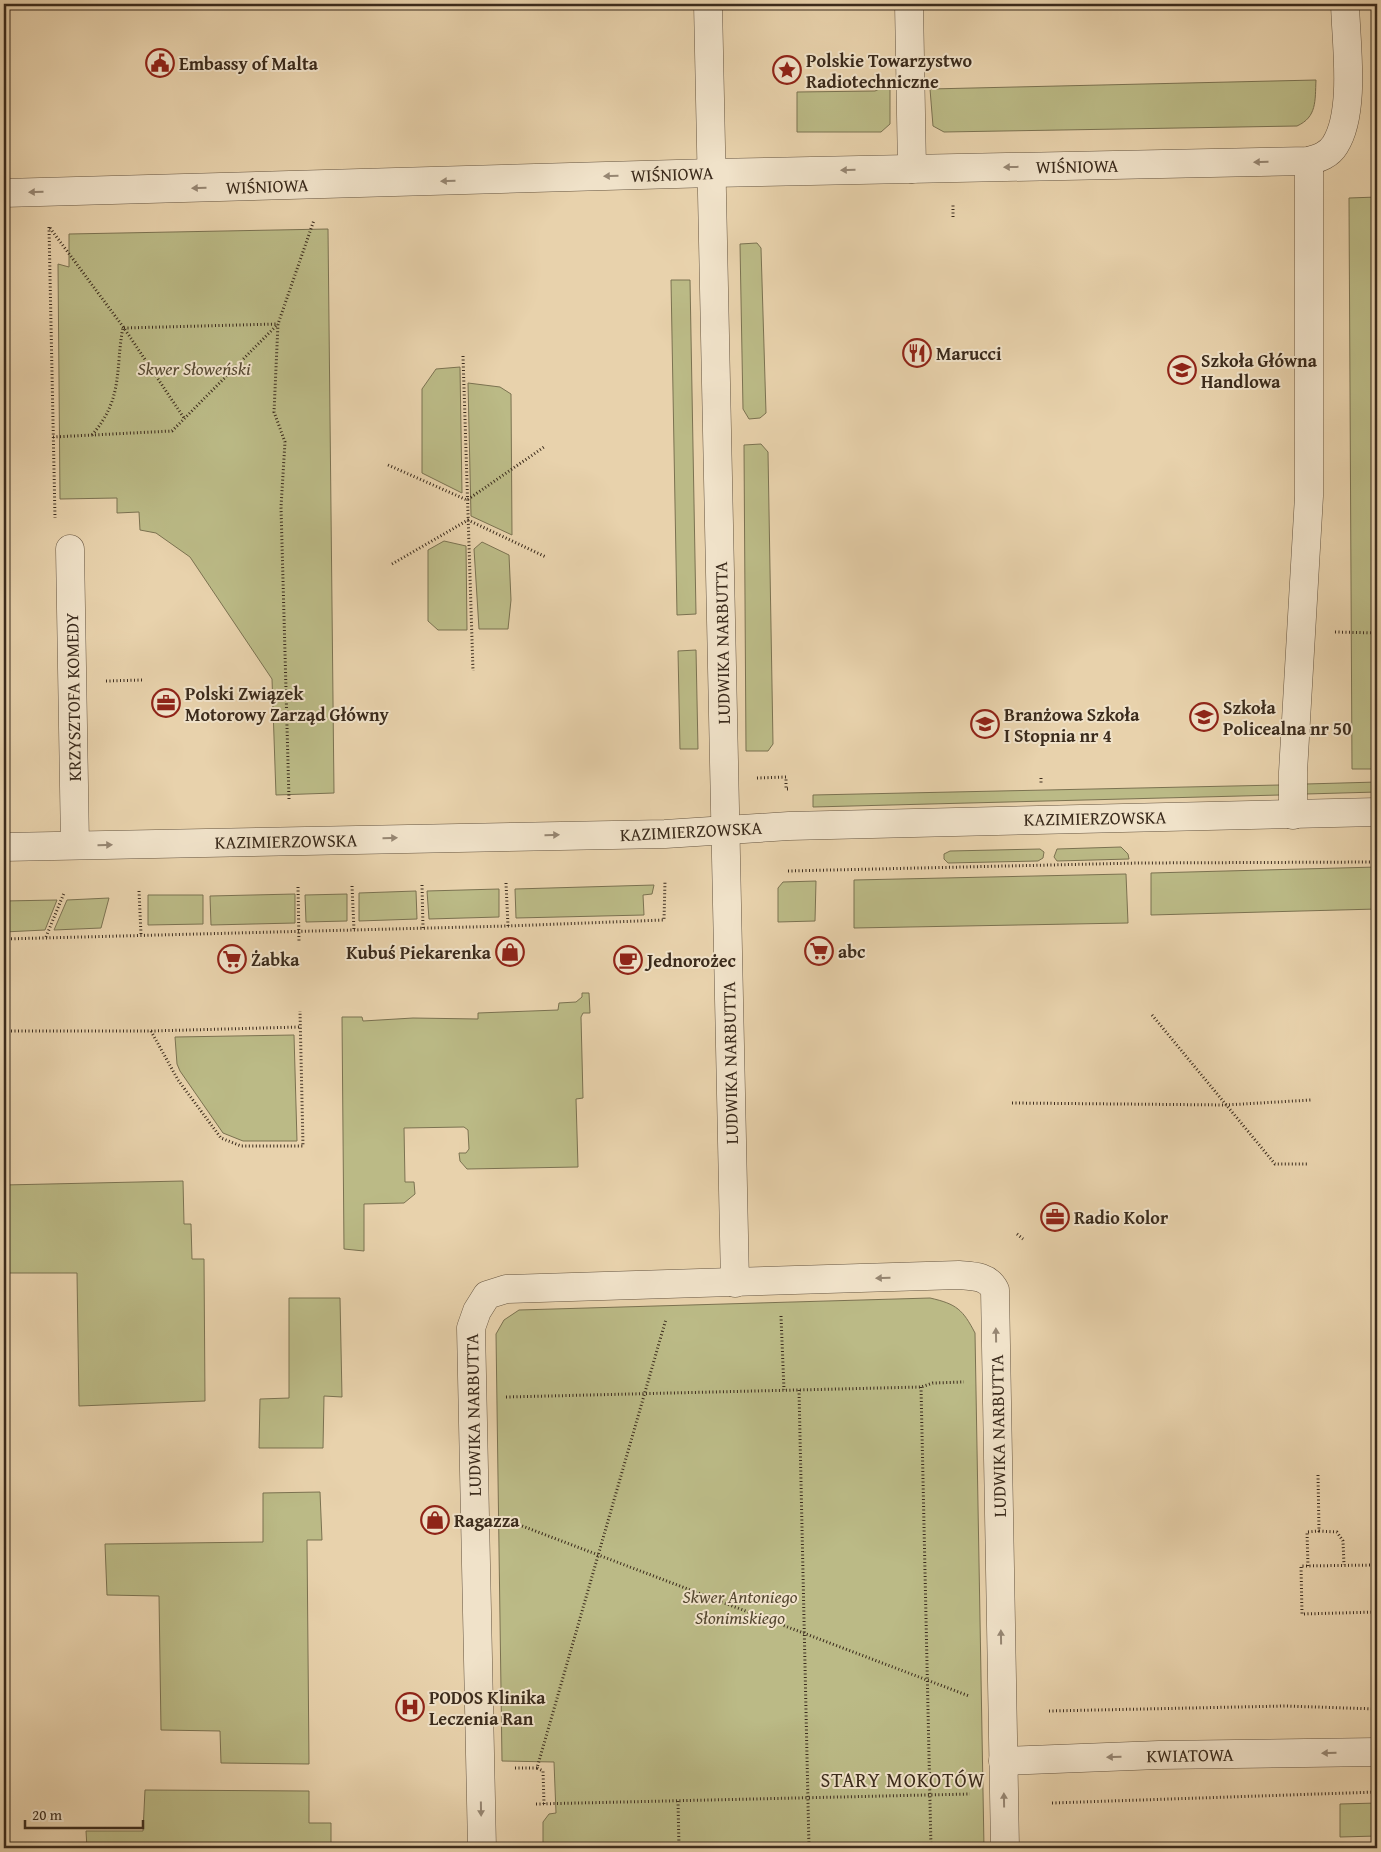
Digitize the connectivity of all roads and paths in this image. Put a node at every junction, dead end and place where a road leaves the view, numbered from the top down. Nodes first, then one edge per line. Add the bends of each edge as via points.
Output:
1 (708, 4) edge
2 (909, 4) edge
3 (1345, 4) edge
4 (1309, 161) junction
5 (912, 169) junction
6 (712, 173) junction
7 (4, 192) edge
8 (953, 202) dead end
9 (953, 217) dead end
10 (314, 220) dead end
11 (50, 227) dead end
12 (278, 324) junction
13 (124, 327) junction
14 (463, 356) dead end
15 (184, 418) junction
16 (92, 435) junction
17 (53, 437) dead end
18 (544, 447) dead end
19 (388, 465) dead end
20 (467, 500) junction
21 (468, 520) junction
22 (70, 549) dead end
23 (546, 557) dead end
24 (392, 564) dead end
25 (1333, 632) dead end
26 (1377, 633) edge
27 (473, 671) dead end
28 (109, 680) dead end
29 (143, 680) dead end
30 (1041, 778) dead end
31 (1041, 785) dead end
32 (289, 799) dead end
33 (1377, 812) edge
34 (1293, 815) junction
35 (725, 831) junction
36 (75, 845) junction
37 (4, 847) edge
38 (1377, 862) edge
39 (788, 871) dead end
40 (664, 882) dead end
41 (506, 883) dead end
42 (422, 885) dead end
43 (352, 886) dead end
44 (298, 887) dead end
45 (139, 891) dead end
46 (64, 892) dead end
47 (508, 926) junction
48 (423, 928) junction
49 (354, 930) junction
50 (299, 931) junction
51 (141, 934) junction
52 (46, 937) junction
53 (4, 939) edge
54 (299, 942) dead end
55 (300, 1011) dead end
56 (1152, 1015) dead end
57 (300, 1027) junction
58 (4, 1031) edge
59 (151, 1031) junction
60 (1311, 1100) dead end
61 (1012, 1103) dead end
62 (1226, 1105) junction
63 (1308, 1164) dead end
64 (1017, 1234) dead end
65 (1023, 1239) dead end
66 (735, 1283) junction
67 (781, 1312) dead end
68 (668, 1314) dead end
69 (967, 1382) dead end
70 (922, 1387) junction
71 (784, 1390) junction
72 (799, 1390) junction
73 (645, 1394) junction
74 (505, 1396) dead end
75 (1318, 1476) dead end
76 (508, 1521) dead end
77 (1319, 1531) junction
78 (598, 1556) junction
79 (1344, 1565) junction
80 (1377, 1565) edge
81 (1308, 1566) junction
82 (1377, 1612) edge
83 (805, 1634) junction
84 (927, 1680) junction
85 (973, 1698) dead end
86 (1377, 1709) edge
87 (1049, 1711) dead end
88 (1377, 1752) edge
89 (1004, 1761) junction
90 (506, 1768) dead end
91 (537, 1768) junction
92 (1377, 1792) edge
93 (974, 1794) dead end
94 (930, 1795) junction
95 (808, 1799) junction
96 (678, 1801) junction
97 (1052, 1803) dead end
98 (536, 1804) dead end
99 (544, 1804) junction
100 (482, 1848) edge
101 (679, 1848) edge
102 (809, 1848) edge
103 (931, 1848) edge
104 (1005, 1848) edge

1 - 6 street, LUDWIKA NARBUTTA
2 - 5 street
3 - 4 street, WIŚNIOWA via 1345,118 1335,146 1325,156
4 -> 5 street, WIŚNIOWA
4 - 34 street via 1308,496
5 -> 6 street, WIŚNIOWA
6 -> 7 street, WIŚNIOWA
6 - 35 street, LUDWIKA NARBUTTA
8 - 9 path
10 - 12 path
11 - 13 path
12 - 13 path
12 - 15 path
12 - 32 path via 274,412 285,442 282,507
13 - 15 path
13 - 16 path via 117,385 108,413
14 - 20 path
15 - 16 path via 172,431
16 - 17 path
18 - 20 path
19 - 20 path
20 - 21 path
21 - 23 path
21 - 24 path
21 - 27 path
22 - 36 street, KRZYSZTOFA KOMEDY
25 - 26 path
28 - 29 path
30 - 31 path
33 - 34 street, KAZIMIERZOWSKA
34 - 35 street, KAZIMIERZOWSKA via 789,826
36 -> 35 street, KAZIMIERZOWSKA
35 - 66 street, LUDWIKA NARBUTTA
36 - 37 street, KAZIMIERZOWSKA
38 - 39 path via 1138,863
40 - 47 path via 664,920
41 - 47 path
42 - 48 path
43 - 49 path
44 - 50 path
45 - 51 path
46 - 52 path
47 - 48 path
48 - 49 path
49 - 50 path
50 - 51 path
50 - 54 path
51 - 52 path
52 - 53 path
55 - 57 path
56 - 62 path
57 - 59 path
57 - 59 path via 303,1146 241,1146 221,1138 178,1080
58 - 59 path
60 - 62 path
61 - 62 path
62 - 63 path via 1275,1164
64 - 65 path
89 -> 66 street, LUDWIKA NARBUTTA via 995,1290 983,1278 959,1275
66 -> 100 street, LUDWIKA NARBUTTA via 506,1289 487,1295 476,1311 471,1328
67 - 71 path
68 - 73 path
69 - 70 path via 933,1383
70 - 72 path
70 - 84 path
71 - 72 path
71 - 73 path
72 - 83 path
73 - 74 path
73 - 78 path
75 - 77 path
76 - 78 path
77 - 79 path via 1337,1532 1343,1541
77 - 81 path via 1307,1532
78 - 83 path
78 - 91 path
79 - 80 path
79 - 81 path
81 - 82 path via 1301,1566 1302,1614
83 - 84 path
83 - 95 path
84 - 85 path
84 - 94 path
86 - 87 path via 1285,1706
88 -> 89 street, KWIATOWA
104 -> 89 street, LUDWIKA NARBUTTA
90 - 91 path
91 - 99 path via 544,1771
92 - 97 path
93 - 94 path
94 - 95 path
94 - 103 path
95 - 96 path
95 - 102 path
96 - 99 path
96 - 101 path
98 - 99 path

